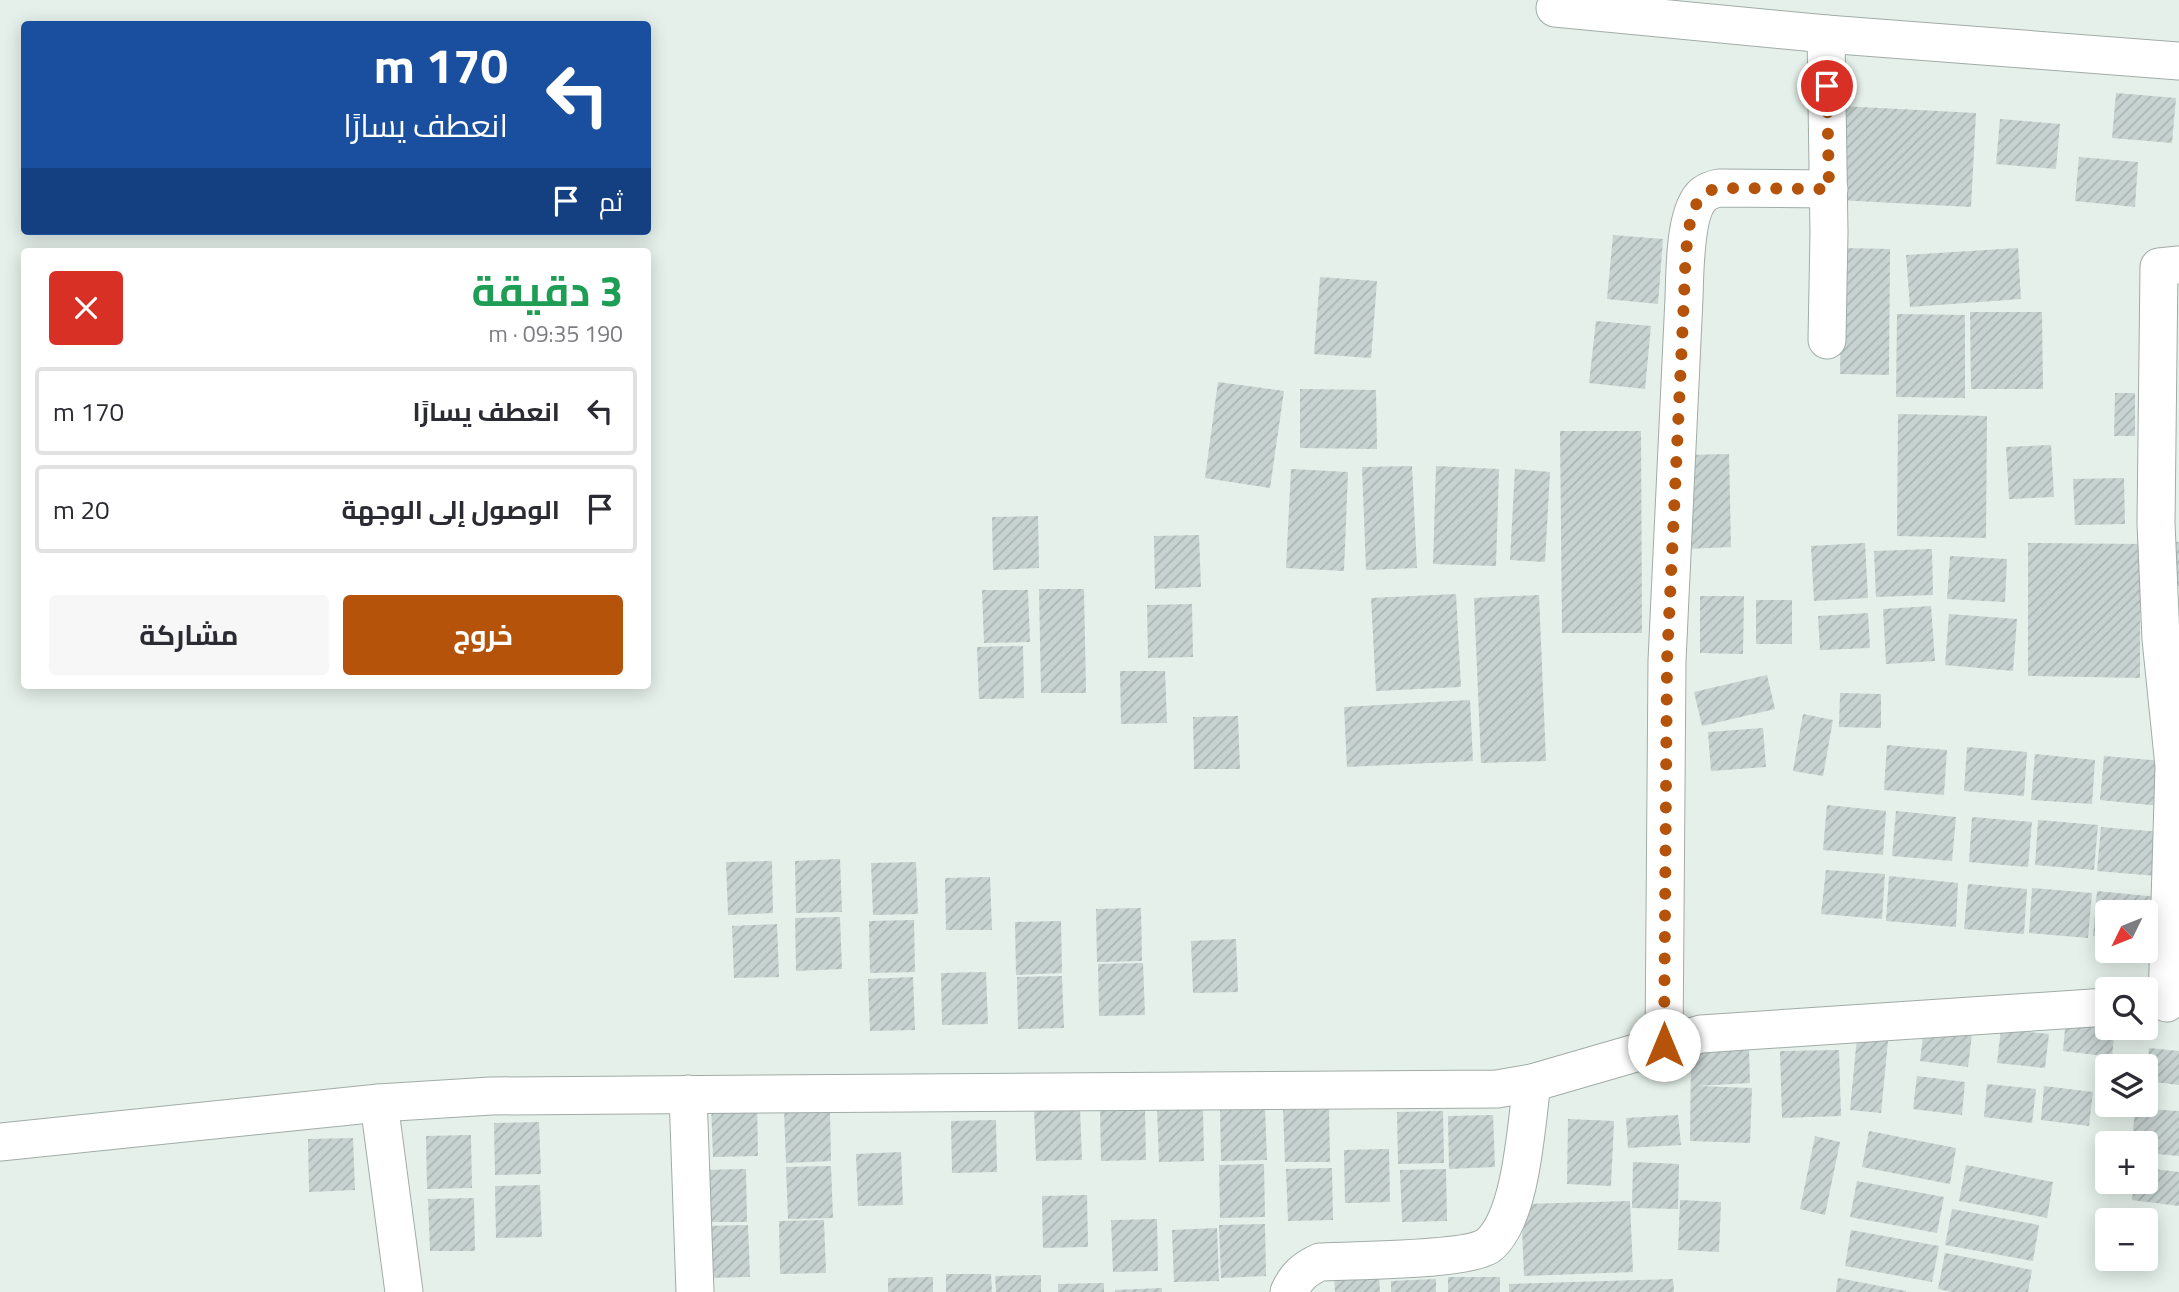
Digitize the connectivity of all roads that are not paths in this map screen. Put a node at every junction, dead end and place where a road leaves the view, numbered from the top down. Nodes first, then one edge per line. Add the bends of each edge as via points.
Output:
1 (1555, 8) dead end
2 (1826, 34) junction
3 (2179, 61) edge
4 (1829, 189) junction
5 (2179, 265) edge
6 (1826, 340) dead end
7 (2164, 1004) edge
8 (2095, 1008) edge
9 (1664, 1045) junction
10 (1532, 1083) junction
11 (688, 1094) junction
12 (379, 1103) junction
13 (0, 1142) edge
14 (404, 1292) edge
15 (695, 1292) edge
16 (1289, 1292) edge

1 - 2 street
2 - 3 street
2 - 4 street
4 - 6 street
4 - 9 street via 1719,188 1704,193 1693,213 1684,298 1667,661
5 - 7 street via 2159,267 2156,523 2161,639 2174,766
8 - 9 street via 1779,1027 1701,1034
9 - 10 street
10 - 11 street via 1450,1090
10 - 16 street via 1510,1214 1487,1247 1459,1255 1320,1262 1307,1267
11 - 12 street
11 - 15 street
12 - 13 street
12 - 14 street

